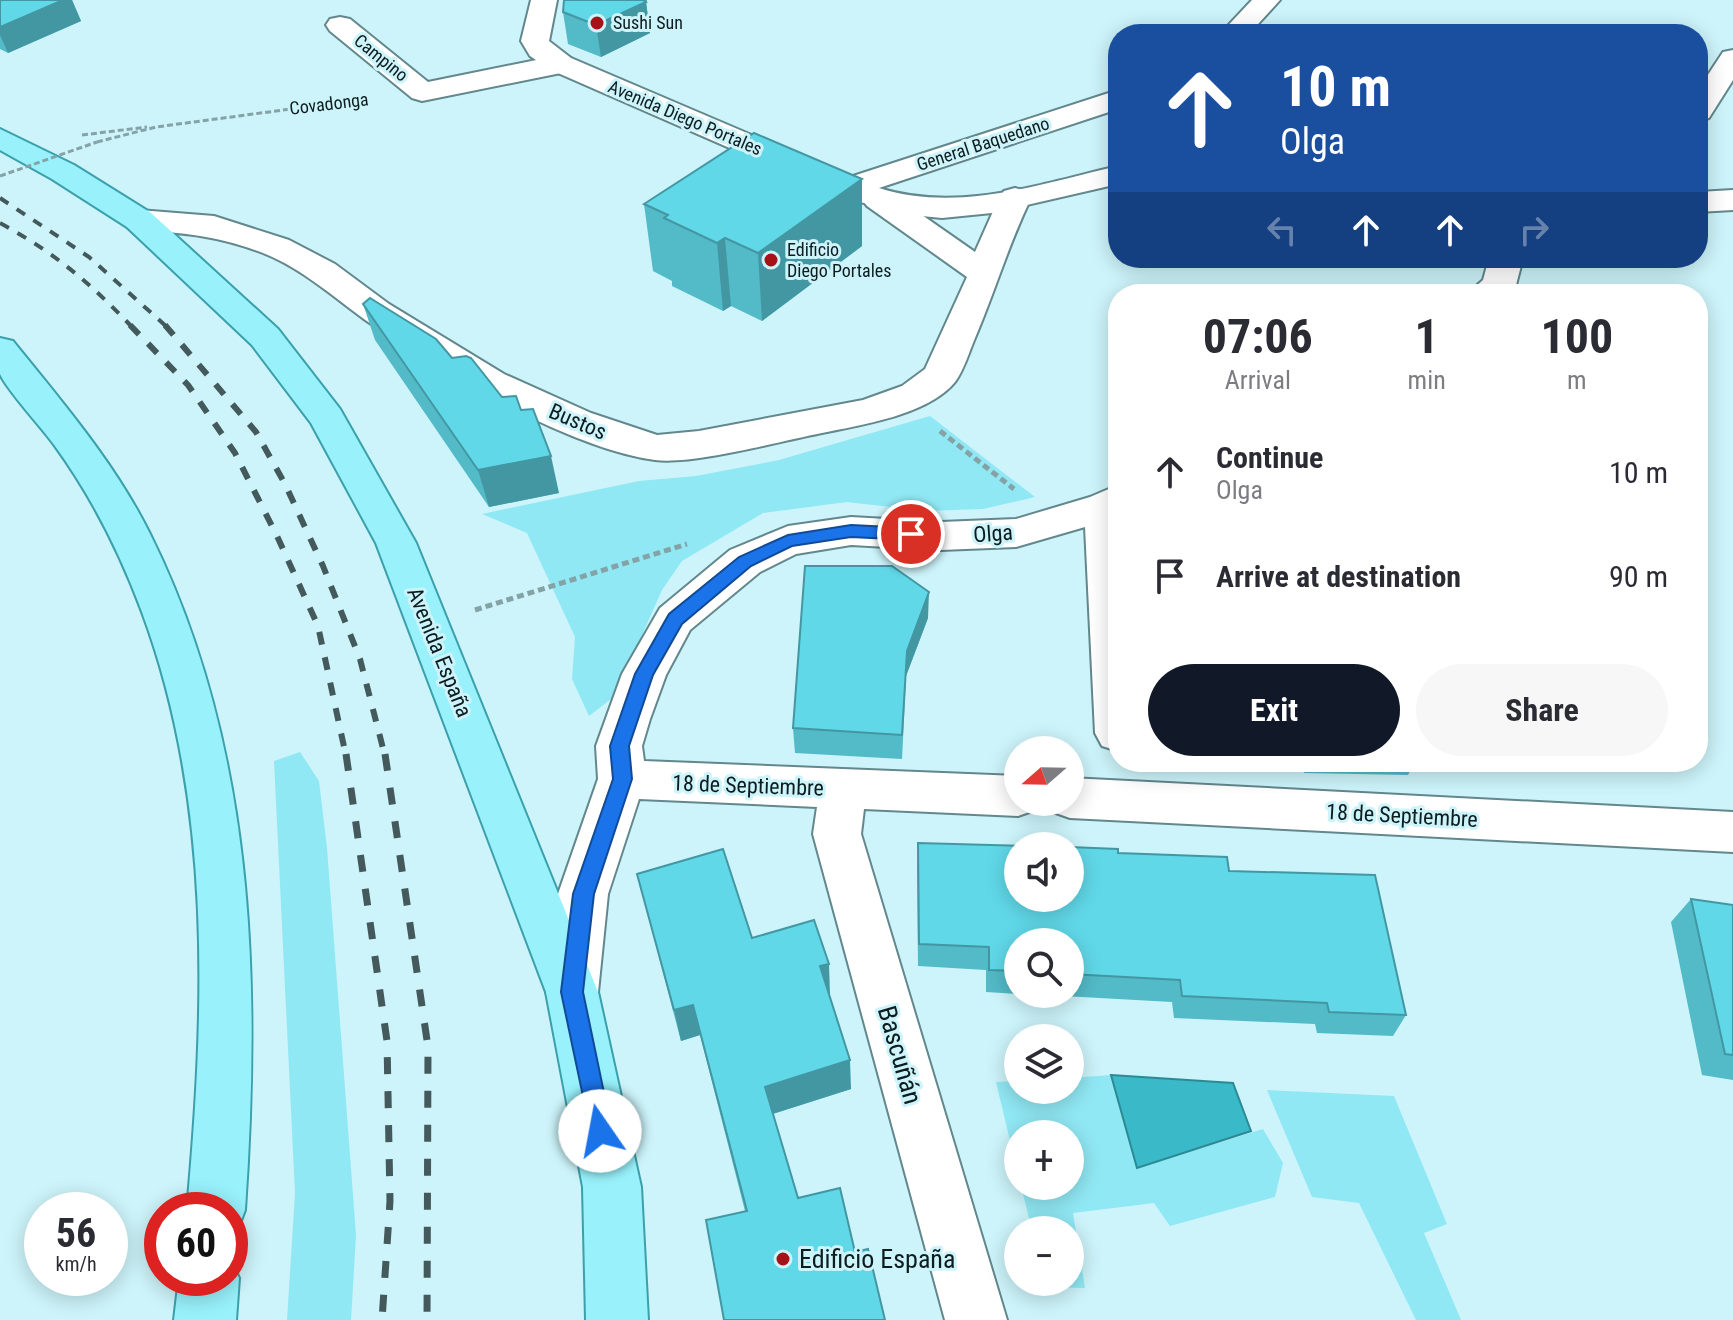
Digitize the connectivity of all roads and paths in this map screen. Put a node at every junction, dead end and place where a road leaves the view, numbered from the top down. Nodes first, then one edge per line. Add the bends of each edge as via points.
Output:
1 (544, 0) edge
2 (1267, 0) edge
3 (1244, 24) edge
4 (340, 25) dead end
5 (1733, 58) edge
6 (561, 64) junction
7 (422, 92) junction
8 (1708, 97) edge
9 (1108, 103) edge
10 (0, 138) edge
11 (0, 176) edge
12 (1108, 177) edge
13 (863, 193) junction
14 (1015, 198) junction
15 (1733, 200) edge
16 (1708, 201) edge
17 (139, 220) junction
18 (985, 274) junction
19 (0, 349) edge
20 (899, 400) junction
21 (1108, 506) edge
22 (1056, 521) junction
23 (570, 581) dead end
24 (517, 597) dead end
25 (622, 779) junction
26 (1120, 781) edge
27 (843, 788) junction
28 (1084, 793) edge
29 (1004, 795) edge
30 (1733, 832) edge
31 (572, 992) junction
32 (217, 1192) edge
33 (207, 1296) edge
34 (205, 1320) edge
35 (617, 1320) edge
36 (976, 1320) edge

1 - 6 street, Avenida Diego Portales via 535,41
2 - 3 street
4 - 7 street, Campino
5 - 8 street
6 - 7 street
6 - 13 street, Avenida Diego Portales
7 - 11 path, Covadonga, bridge via 156,127
9 - 13 street, General Baquedano
10 - 17 main road, Avenida España
12 - 14 street, Avenida Diego Portales
13 - 14 street, Avenida Diego Portales via 921,208
13 - 18 street
14 - 18 street, Bustos
15 - 16 street
17 - 20 street, Bustos via 214,226 277,247 323,271 377,312 491,382 592,428 657,448 855,414
17 - 31 main road, Avenida España via 265,337 327,418 396,543
18 - 20 street, Bustos via 940,376
19 - 32 main road via 95,474 128,531 159,596 184,670 204,753 225,922 228,1005
20 - 22 path
21 - 22 street, Olga
22 - 25 street, Olga via 1016,533 851,531 788,541 745,561 675,619 644,674 619,746
23 - 24 path
25 - 27 street, 18 de Septiembre
25 - 31 street, Olga via 583,894
26 - 28 street, 18 de Septiembre
26 - 30 street, 18 de Septiembre
27 - 29 street, 18 de Septiembre
27 - 36 street, Bascuñán via 837,834
31 - 35 main road, Avenida España via 612,1187
33 - 34 main road

